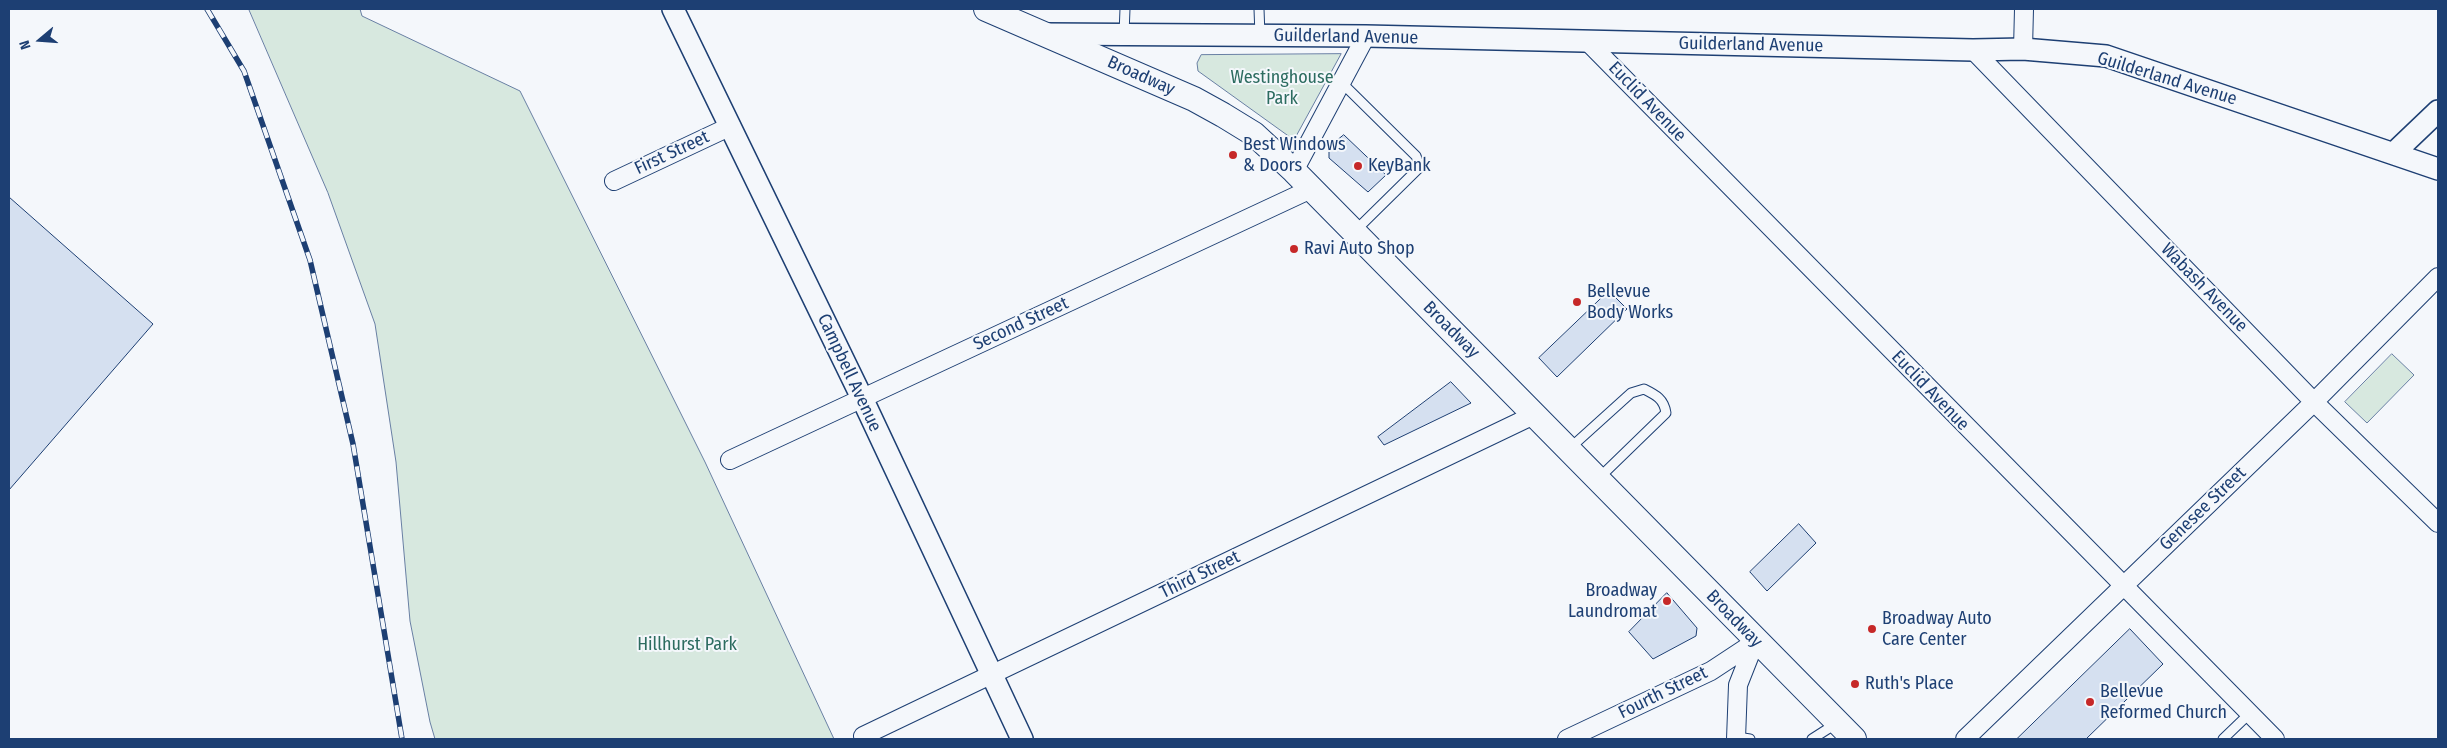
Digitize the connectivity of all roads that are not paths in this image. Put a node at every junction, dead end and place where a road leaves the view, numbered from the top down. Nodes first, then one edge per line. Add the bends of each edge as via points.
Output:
1 (673, 9) edge
2 (986, 9) edge
3 (1125, 9) edge
4 (1259, 9) edge
5 (2024, 9) edge
6 (1044, 34) junction
7 (1124, 34) junction
8 (1260, 36) junction
9 (1366, 36) junction
10 (1588, 42) junction
11 (2023, 49) junction
12 (1973, 50) junction
13 (1341, 82) junction
14 (2438, 111) edge
15 (731, 126) junction
16 (2394, 152) junction
17 (2438, 169) edge
18 (1294, 171) junction
19 (614, 180) dead end
20 (1311, 189) junction
21 (1354, 232) junction
22 (2438, 277) edge
23 (862, 398) junction
24 (2314, 402) junction
25 (1536, 414) junction
26 (1569, 449) junction
27 (730, 460) dead end
28 (1598, 478) junction
29 (2438, 523) edge
30 (2122, 586) junction
31 (1755, 642) junction
32 (991, 676) junction
33 (2248, 714) junction
34 (1846, 731) edge
35 (863, 736) dead end
36 (1022, 739) edge
37 (1567, 739) edge
38 (1741, 739) edge
39 (1812, 739) edge
40 (1965, 739) edge
41 (2223, 739) edge
42 (2274, 739) edge

1 - 15 street, Campbell Avenue
2 - 6 main road, Broadway
3 - 7 lane
4 - 8 lane
5 - 11 street
6 - 7 street, Guilderland Avenue
6 - 18 main road, Broadway via 1223,114 1254,134
7 - 8 street, Guilderland Avenue
8 - 9 street, Guilderland Avenue
9 - 10 street, Guilderland Avenue
9 - 13 street
10 - 12 street, Guilderland Avenue
10 - 30 street, Euclid Avenue
11 - 12 street, Guilderland Avenue
11 - 16 street, Guilderland Avenue via 2106,56
12 - 24 street, Wabash Avenue
13 - 18 street
13 - 21 lane via 1416,156 1420,167
14 - 16 street
15 - 19 street, First Street
15 - 23 street, Campbell Avenue
16 - 17 street, Guilderland Avenue
18 - 20 main road, Broadway
20 - 21 main road, Broadway
20 - 23 street, Second Street
21 - 25 main road, Broadway
22 - 24 street, Genesee Street
23 - 27 street, Second Street
23 - 32 street, Campbell Avenue
24 - 29 street, Wabash Avenue
24 - 30 street, Genesee Street
25 - 26 main road, Broadway
25 - 32 street, Third Street
26 - 28 main road, Broadway
26 - 28 lane via 1631,393 1644,390 1658,396 1665,404 1666,413
28 - 31 main road, Broadway
30 - 33 street, Euclid Avenue
30 - 40 street, Genesee Street
31 - 34 main road, Broadway
31 - 37 street, Fourth Street via 1711,671
31 - 38 street via 1738,685
32 - 35 street, Third Street
32 - 36 street, Campbell Avenue
33 - 41 lane
33 - 42 street, Euclid Avenue
34 - 39 lane

